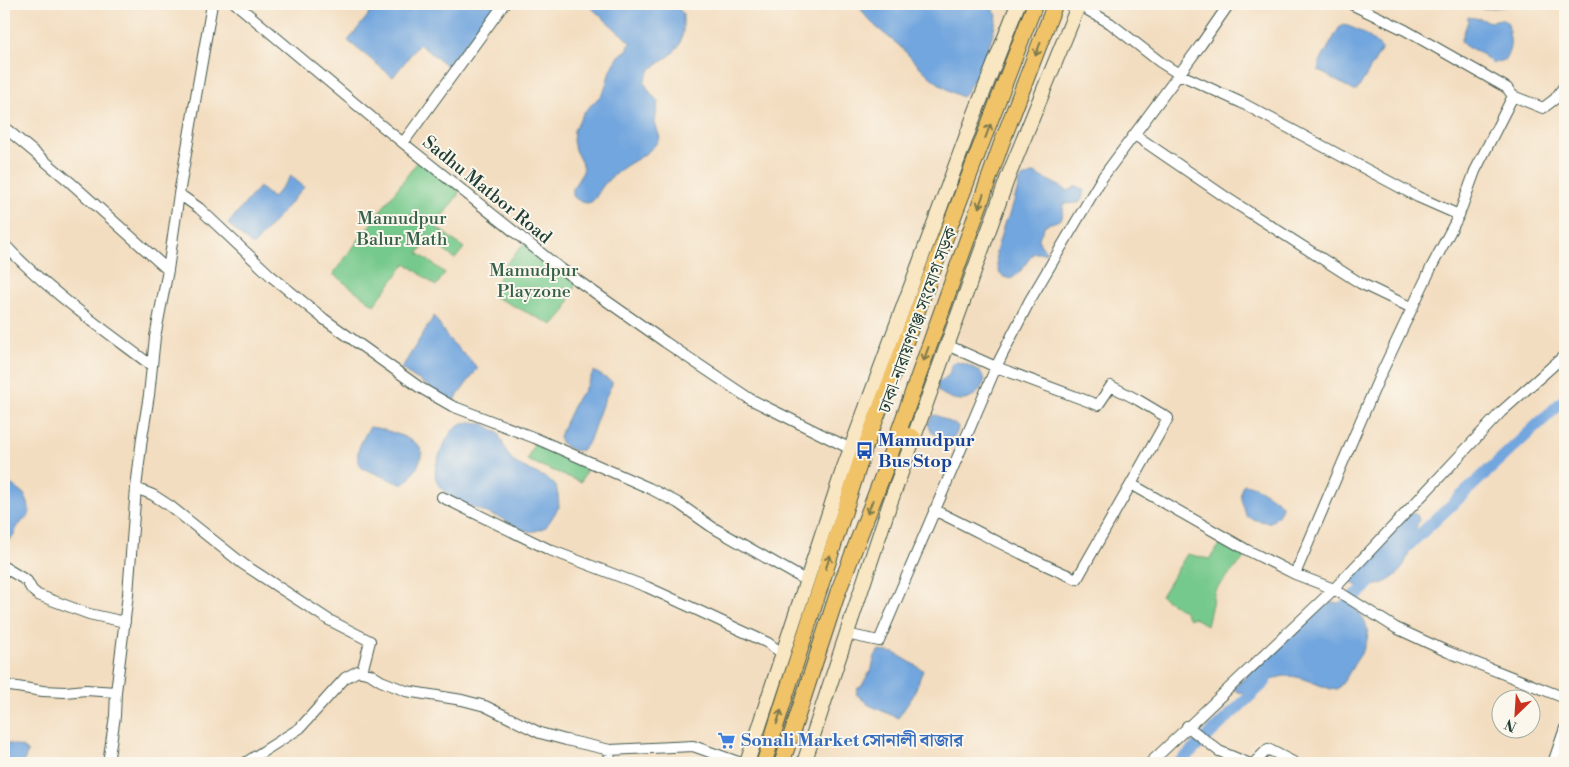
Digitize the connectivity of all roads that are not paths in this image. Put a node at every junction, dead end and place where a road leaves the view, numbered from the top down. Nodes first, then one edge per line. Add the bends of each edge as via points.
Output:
1 (212, 4) edge
2 (236, 4) edge
3 (504, 4) edge
4 (1018, 4) edge
5 (1035, 4) edge
6 (1056, 4) edge
7 (1079, 4) edge
8 (1229, 4) edge
9 (1351, 4) edge
10 (1180, 74) junction
11 (1565, 85) edge
12 (1513, 96) junction
13 (4, 127) edge
14 (1135, 135) junction
15 (403, 143) junction
16 (179, 194) junction
17 (1459, 215) junction
18 (4, 244) edge
19 (168, 270) junction
20 (1412, 308) junction
21 (947, 345) junction
22 (1565, 355) edge
23 (152, 366) junction
24 (996, 367) junction
25 (898, 433) junction
26 (913, 438) junction
27 (857, 452) junction
28 (1131, 484) junction
29 (136, 488) junction
30 (442, 497) dead end
31 (934, 510) junction
32 (4, 567) edge
33 (1295, 574) junction
34 (807, 581) junction
35 (1334, 589) junction
36 (125, 622) junction
37 (846, 634) junction
38 (783, 654) junction
39 (362, 672) junction
40 (4, 685) edge
41 (116, 692) junction
42 (1565, 698) edge
43 (1188, 726) junction
44 (1565, 728) edge
45 (610, 750) junction
46 (108, 763) edge
47 (245, 763) edge
48 (609, 763) edge
49 (741, 763) edge
50 (747, 763) edge
51 (764, 763) edge
52 (782, 763) edge
53 (804, 763) edge
54 (1150, 763) edge
55 (1248, 763) edge
56 (1254, 763) edge
57 (1295, 763) edge
58 (1553, 763) edge

1 - 16 street
2 - 15 street, Sadhu Matbor Road
3 - 15 street
4 - 27 street via 974,116
27 -> 5 main road, ঢাকা-নারায়ণগঞ্জ সংযোগ সড়ক
6 -> 25 main road, ঢাকা-নারায়ণগঞ্জ সংযোগ সড়ক via 1002,142
7 - 10 street
7 - 21 street via 1008,177
8 - 10 street
9 - 12 street via 1490,78 1507,88
10 - 14 street
10 - 17 street
11 - 12 street via 1543,108
12 - 17 street via 1475,171
13 - 19 street
14 - 20 street via 1360,283
14 - 24 street via 1082,210
15 - 27 street, Sadhu Matbor Road via 557,266 665,342 750,399
16 - 19 street
16 - 34 street via 199,208 278,283 419,387 452,406 649,488
17 - 20 street
18 - 23 street via 72,305
19 - 23 street
20 - 33 street via 1360,420
21 - 24 street
21 - 26 street
22 - 35 street via 1501,412
23 - 29 street
24 - 28 street via 1098,405 1111,386 1168,418
24 - 31 street
25 - 26 main road
25 -> 52 main road, ঢাকা-নারায়ণগঞ্জ সংযোগ সড়ক via 838,592
26 - 37 street
27 - 34 street
51 -> 27 main road, ঢাকা-নারায়ণগঞ্জ সংযোগ সড়ক
28 - 31 street via 1077,579 1040,564
28 - 33 street
29 - 36 street
29 - 39 street via 170,506 243,564 329,620 370,641
30 - 38 street via 550,550 697,610 768,643
31 - 37 street via 879,641
32 - 36 street via 28,581 38,595 89,614
33 - 35 street
34 - 38 street
35 - 42 street via 1396,628
35 - 43 street
36 - 41 street
37 - 53 street
38 - 50 street
39 - 45 street via 406,691 485,706 540,733
39 - 47 street via 345,678 300,728
40 - 41 street via 42,691
41 - 46 street
43 - 54 street
43 - 55 street via 1219,751
44 - 58 street
45 - 48 street
45 - 49 street via 693,746
56 - 57 street via 1268,749

